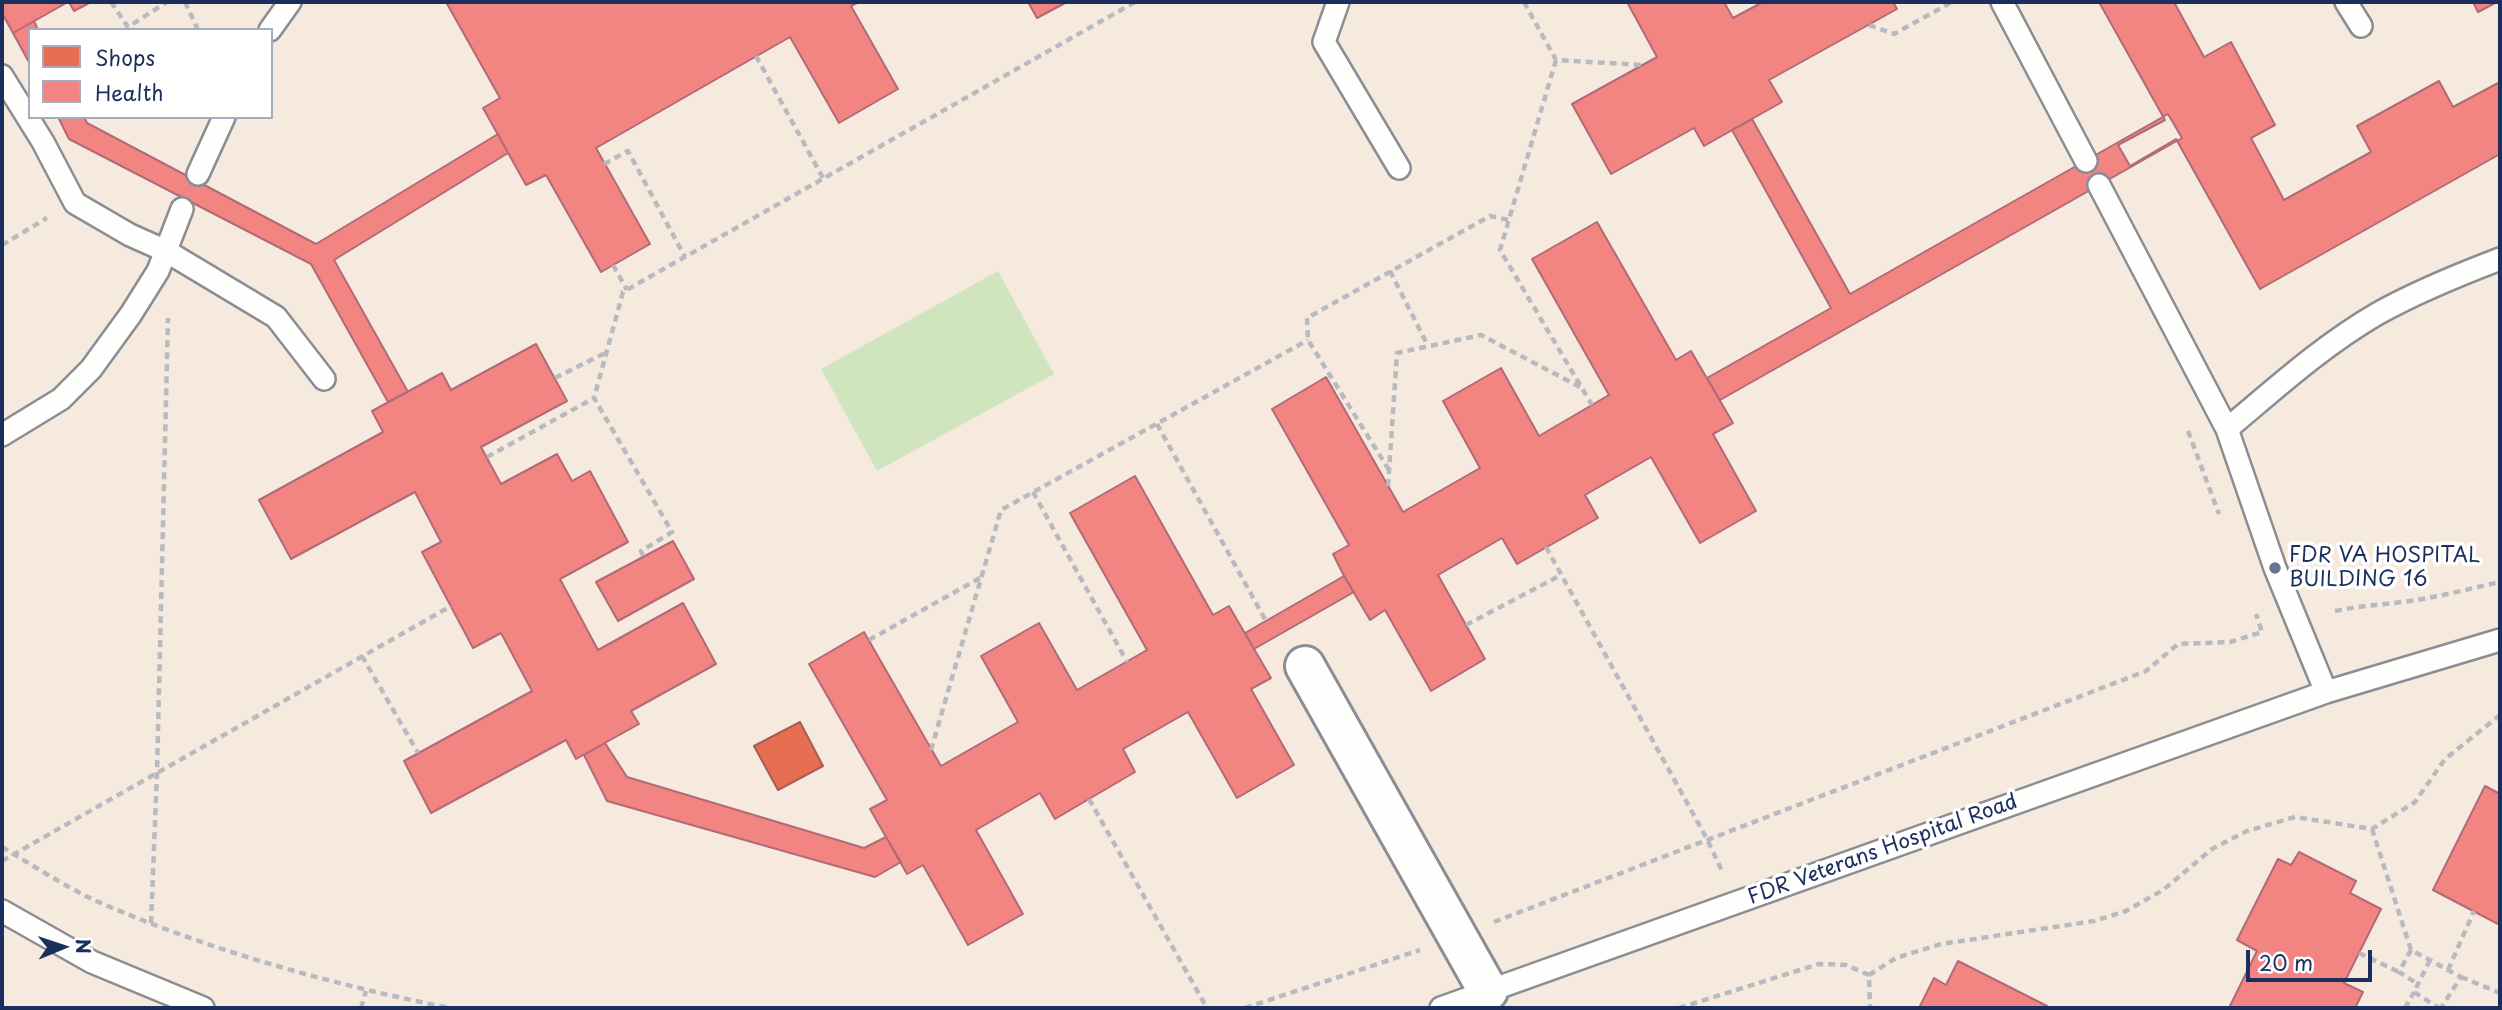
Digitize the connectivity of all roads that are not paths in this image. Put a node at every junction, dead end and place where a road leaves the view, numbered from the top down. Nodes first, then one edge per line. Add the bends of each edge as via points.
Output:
1 (290, 2) edge
2 (1338, 2) edge
3 (2002, 2) edge
4 (2346, 2) edge
5 (2361, 26) dead end
6 (271, 28) edge
7 (2, 76) edge
8 (28, 118) edge
9 (29, 119) edge
10 (223, 119) edge
11 (2086, 161) dead end
12 (1399, 168) dead end
13 (198, 174) dead end
14 (2099, 185) dead end
15 (182, 209) dead end
16 (166, 251) junction
17 (2500, 260) edge
18 (324, 379) dead end
19 (2227, 429) junction
20 (2, 435) edge
21 (2500, 640) edge
22 (1305, 666) dead end
23 (2326, 692) junction
24 (2, 911) edge
25 (1488, 991) junction
26 (203, 1008) edge
27 (1441, 1008) edge

1 - 6 lane
2 - 12 lane via 1324,42
3 - 11 lane
4 - 5 lane
7 - 8 lane
9 - 16 lane via 75,203
10 - 13 lane
14 - 19 lane
15 - 16 lane
16 - 18 lane via 276,317
16 - 20 lane via 131,314 91,369 61,399
17 - 19 lane via 2377,314 2311,359
19 - 23 lane via 2275,568
21 - 23 lane, FDR Veterans Hospital Road
22 - 25 street
23 - 25 lane, FDR Veterans Hospital Road
24 - 26 lane via 92,962
25 - 27 lane, FDR Veterans Hospital Road

